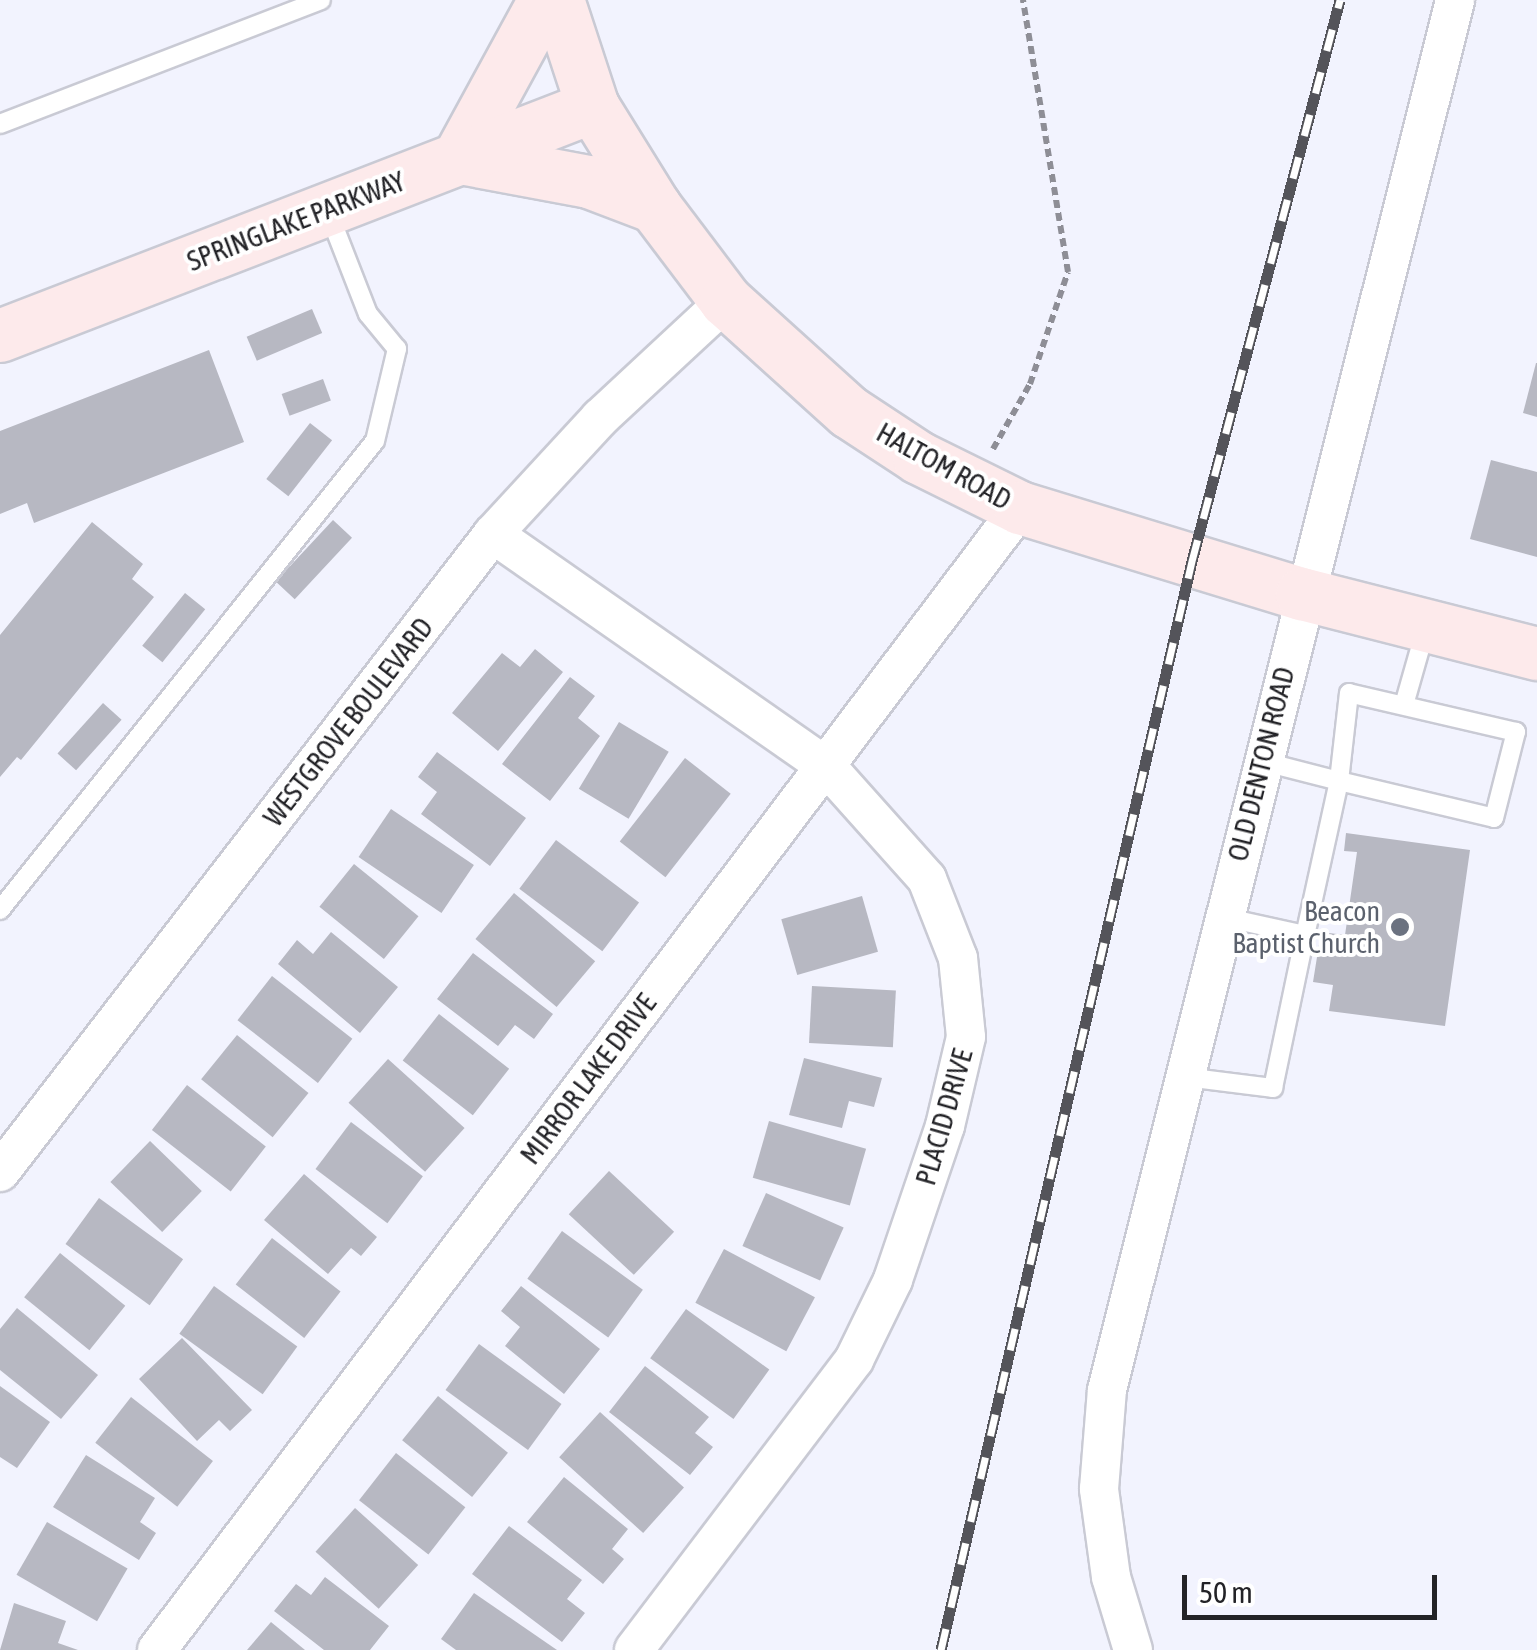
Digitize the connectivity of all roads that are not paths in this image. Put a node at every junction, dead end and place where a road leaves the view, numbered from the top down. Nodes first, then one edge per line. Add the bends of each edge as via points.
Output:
1 (320, 0) edge
2 (545, 0) edge
3 (558, 0) edge
4 (1455, 0) edge
5 (593, 107) junction
6 (0, 124) edge
7 (459, 158) junction
8 (655, 206) junction
9 (328, 209) junction
10 (726, 301) junction
11 (0, 336) edge
12 (1020, 508) junction
13 (493, 534) junction
14 (1302, 594) junction
15 (1427, 626) junction
16 (1537, 654) edge
17 (1404, 705) junction
18 (1261, 761) junction
19 (828, 767) junction
20 (1339, 781) junction
21 (0, 910) edge
22 (1223, 917) junction
23 (1305, 934) junction
24 (1184, 1077) junction
25 (0, 1172) edge
26 (157, 1650) edge
27 (634, 1650) edge
28 (1133, 1650) edge

1 - 6 lane
2 - 7 main road
3 - 5 main road, HALTOM ROAD
4 - 14 street, OLD DENTON ROAD
5 - 7 main road, SPRINGLAKE PARKWAY
5 - 8 main road, HALTOM ROAD
7 - 8 main road via 589,182
7 - 9 main road, SPRINGLAKE PARKWAY
8 - 10 main road, HALTOM ROAD
9 - 11 main road, SPRINGLAKE PARKWAY
9 - 21 lane via 368,314 396,349 374,441
10 - 12 main road, HALTOM ROAD via 848,412
10 - 13 street, WESTGROVE BOULEVARD via 600,418
12 - 14 main road, HALTOM ROAD
12 - 19 street, MIRROR LAKE DRIVE
13 - 19 street, PLACID DRIVE
13 - 25 street, WESTGROVE BOULEVARD
14 - 15 main road, HALTOM ROAD
14 - 18 street, OLD DENTON ROAD
15 - 16 main road, HALTOM ROAD
15 - 17 lane
17 - 20 lane via 1348,692
17 - 20 lane via 1516,732 1494,818
18 - 20 lane
18 - 22 street, OLD DENTON ROAD
19 - 26 street, MIRROR LAKE DRIVE via 178,1614
19 - 27 street, PLACID DRIVE via 927,878 958,958 966,1037 945,1126 899,1263 854,1360
20 - 23 lane
22 - 23 lane
22 - 24 street, OLD DENTON ROAD
23 - 24 lane via 1272,1088
24 - 28 street, OLD DENTON ROAD via 1107,1390 1099,1488 1110,1577

